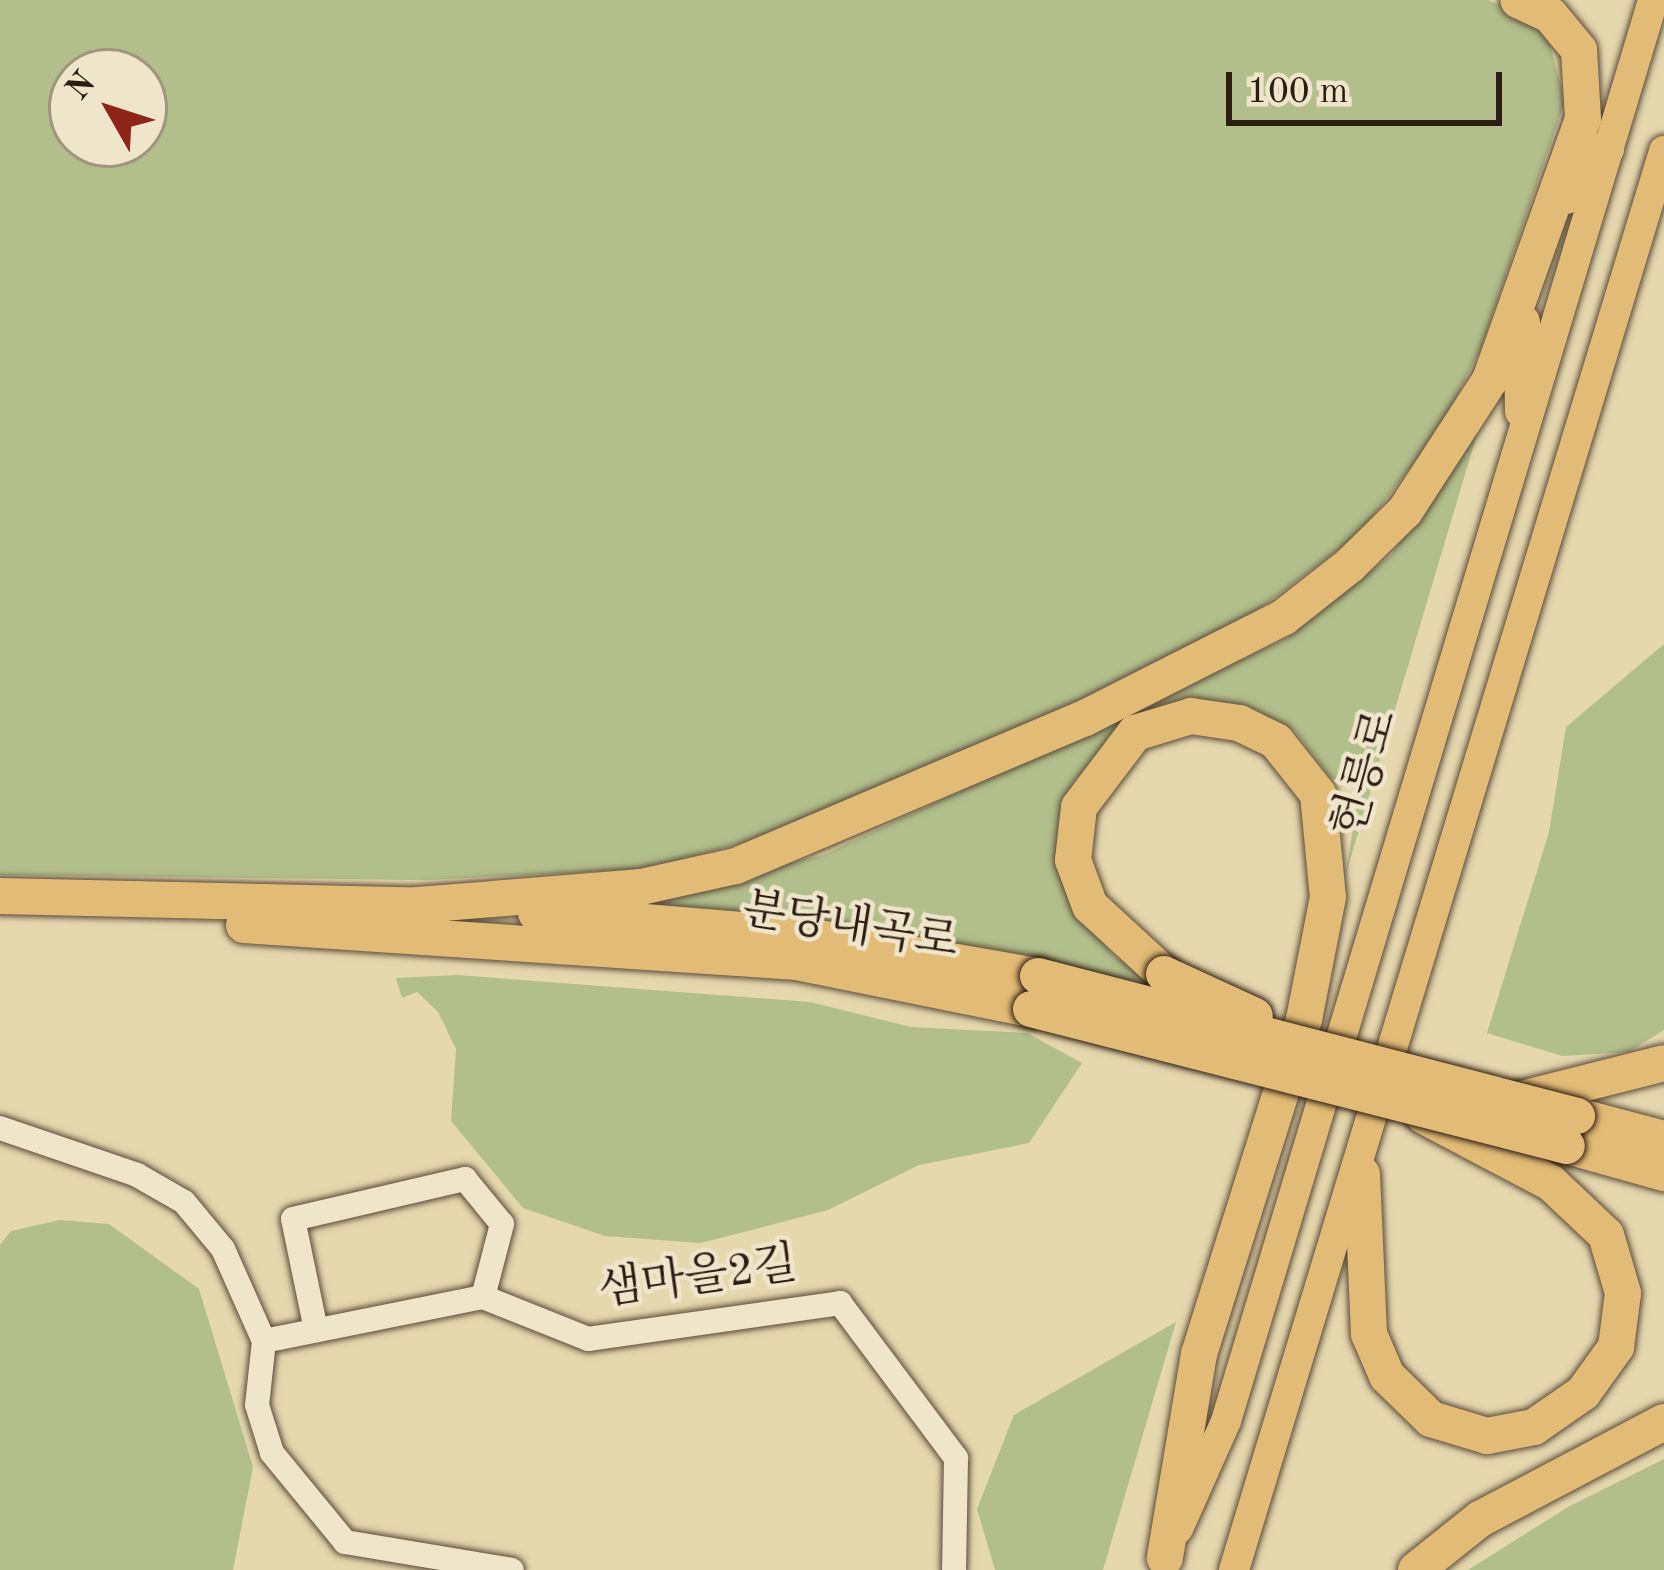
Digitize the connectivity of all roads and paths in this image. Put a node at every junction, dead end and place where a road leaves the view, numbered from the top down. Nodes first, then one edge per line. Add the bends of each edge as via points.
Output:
1 (1518, 0) edge
2 (1653, 0) edge
3 (1606, 149) junction
4 (1664, 152) edge
5 (1552, 213) junction
6 (1522, 301) junction
7 (1522, 411) junction
8 (0, 896) edge
9 (418, 904) junction
10 (0, 919) edge
11 (1034, 993) junction
12 (1311, 1032) junction
13 (1664, 1063) edge
14 (1420, 1115) junction
15 (1576, 1116) junction
16 (0, 1128) edge
17 (1664, 1139) edge
18 (1664, 1173) edge
19 (1362, 1174) junction
20 (483, 1298) junction
21 (316, 1330) junction
22 (263, 1341) junction
23 (1664, 1422) edge
24 (1164, 1564) edge
25 (512, 1570) edge
26 (954, 1570) edge
27 (1234, 1570) edge
28 (1417, 1570) edge

1 - 5 highway via 1569,33 1587,83
2 - 3 main road, 헌릉로
3 - 5 highway
3 - 7 main road, 헌릉로
4 - 19 main road
5 - 6 highway
6 - 7 highway
6 - 9 highway via 1490,380 1405,511 1284,617 883,811 736,866 641,887
7 - 24 main road, 헌릉로 via 1226,1421
8 - 9 highway, 분당내곡로
9 - 11 highway, 분당내곡로 via 802,935
10 - 11 highway, 분당내곡로 via 636,946
11 - 12 highway, 분당내곡로, bridge
11 - 14 highway, 분당내곡로, bridge
12 - 12 highway, bridge via 1146,963 1085,896 1072,846 1084,793 1125,740 1167,719 1253,728 1318,794 1330,871
12 - 15 highway, 분당내곡로, bridge
12 - 24 highway via 1199,1354
13 - 15 highway
14 - 15 highway, 분당내곡로, bridge
14 - 19 highway via 1552,1183 1606,1235 1623,1294 1616,1347 1583,1393 1534,1427 1487,1436 1431,1419 1387,1376 1369,1334
15 - 17 highway, 분당내곡로
15 - 18 highway, 분당내곡로
16 - 22 street via 184,1202 223,1249
19 - 27 main road
20 - 21 street
20 - 21 street via 502,1224 465,1179 293,1219
20 - 26 street, 샘마을2길 via 588,1339 840,1303 956,1458
21 - 22 street
22 - 25 street via 257,1405 272,1453 345,1541
23 - 28 highway via 1480,1519

